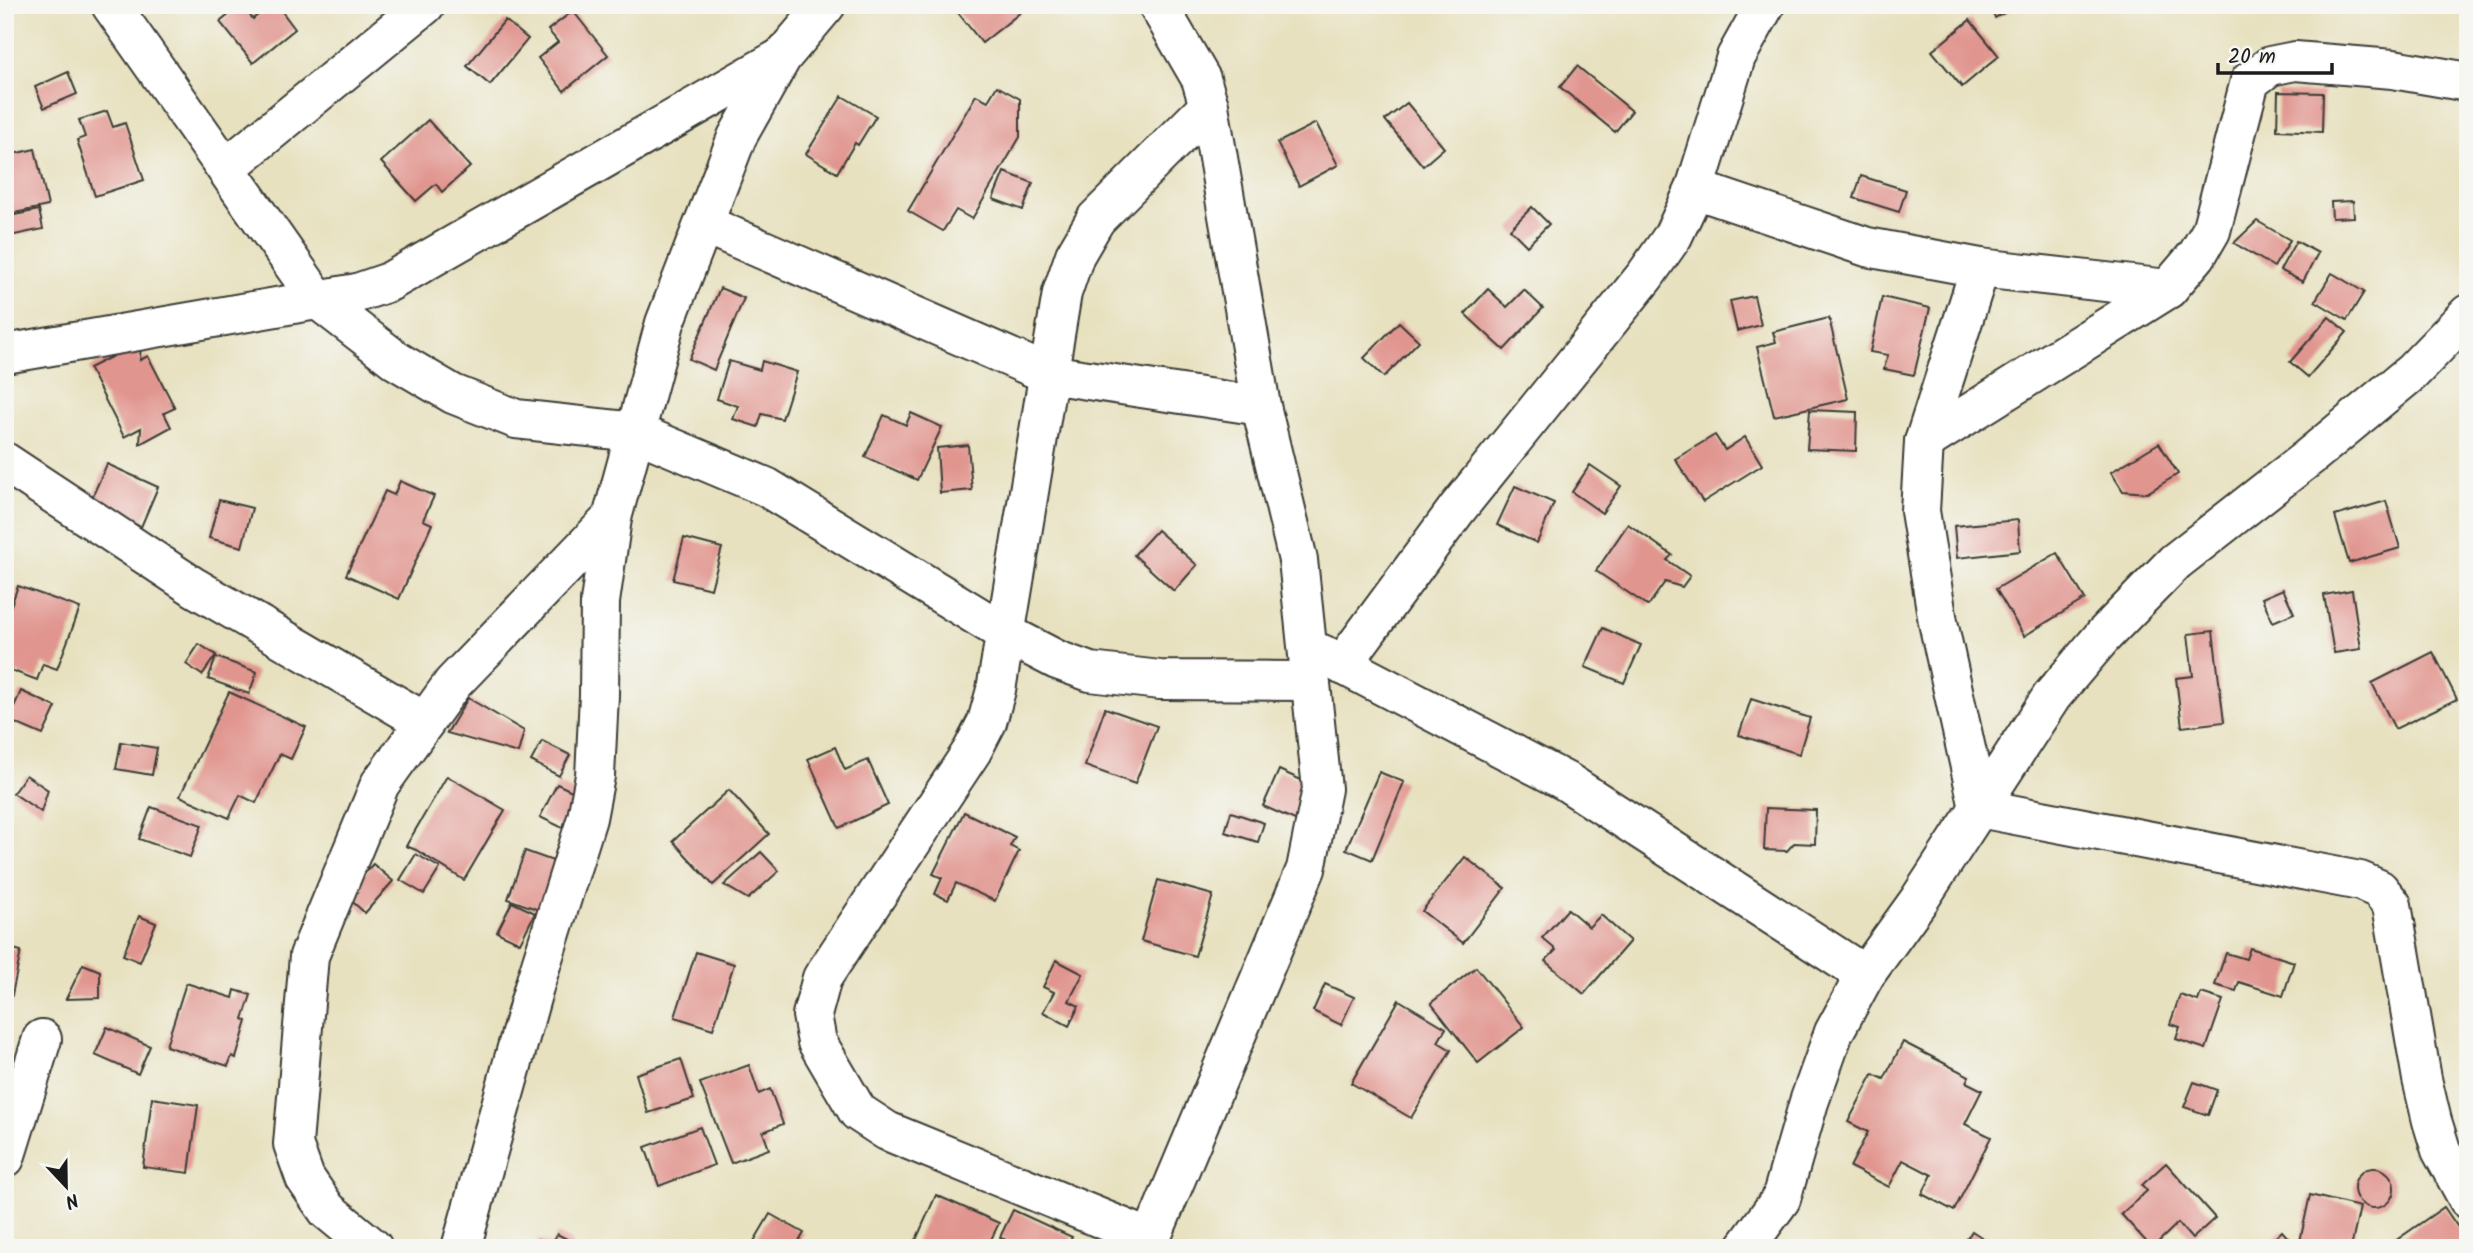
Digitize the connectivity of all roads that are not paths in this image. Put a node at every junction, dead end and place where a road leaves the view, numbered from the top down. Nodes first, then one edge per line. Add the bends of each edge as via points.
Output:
1 (111, 5) edge
2 (425, 5) edge
3 (826, 5) edge
4 (1158, 5) edge
5 (1758, 9) edge
6 (782, 57) junction
7 (2468, 82) edge
8 (1209, 106) junction
9 (226, 168) junction
10 (1695, 189) junction
11 (704, 224) junction
12 (1980, 268) junction
13 (2168, 289) junction
14 (318, 300) junction
15 (2468, 314) edge
16 (5, 354) edge
17 (1048, 374) junction
18 (1261, 406) junction
19 (635, 432) junction
20 (1924, 442) junction
21 (5, 462) edge
22 (612, 518) junction
23 (1005, 633) junction
24 (1319, 664) junction
25 (425, 722) junction
26 (1979, 808) junction
27 (1865, 975) junction
28 (42, 1039) dead end
29 (5, 1158) edge
30 (2468, 1199) edge
31 (1149, 1243) edge
32 (373, 1248) edge
33 (461, 1248) edge
34 (1745, 1248) edge

1 - 9 street
2 - 9 street
3 - 6 street
4 - 8 street via 1201,79
5 - 10 street via 1736,57
6 - 11 street via 737,137
6 - 14 street via 389,282
7 - 13 street via 2393,69 2295,61 2270,66 2250,81 2211,231
8 - 17 street via 1096,219 1075,255 1062,293
8 - 18 street
9 - 14 street
10 - 12 street via 1867,247
10 - 24 street via 1673,236 1645,276 1458,509
11 - 17 street
11 - 19 street via 665,323
12 - 13 street
12 - 20 street
13 - 20 street
14 - 16 street
14 - 19 street via 397,361 453,394 516,419
15 - 26 street via 2412,372 2175,562 2052,696
17 - 18 street
17 - 23 street
18 - 24 street
19 - 22 street
19 - 23 street via 766,486
20 - 26 street via 1920,510 1938,622
21 - 25 street via 194,587
22 - 25 street via 453,683
22 - 33 street via 600,602 592,796
23 - 24 street via 1090,672 1160,680
23 - 31 street via 996,690 972,751 822,978 813,1015 817,1042 858,1112 887,1131
24 - 27 street via 1567,782
24 - 31 street via 1322,789 1306,869
25 - 32 street via 380,785 309,956 293,1144 305,1178 327,1210
26 - 27 street
26 - 30 street via 2360,881 2379,889 2392,905 2432,1121 2441,1150
27 - 34 street via 1834,1032 1781,1199
28 - 29 street

